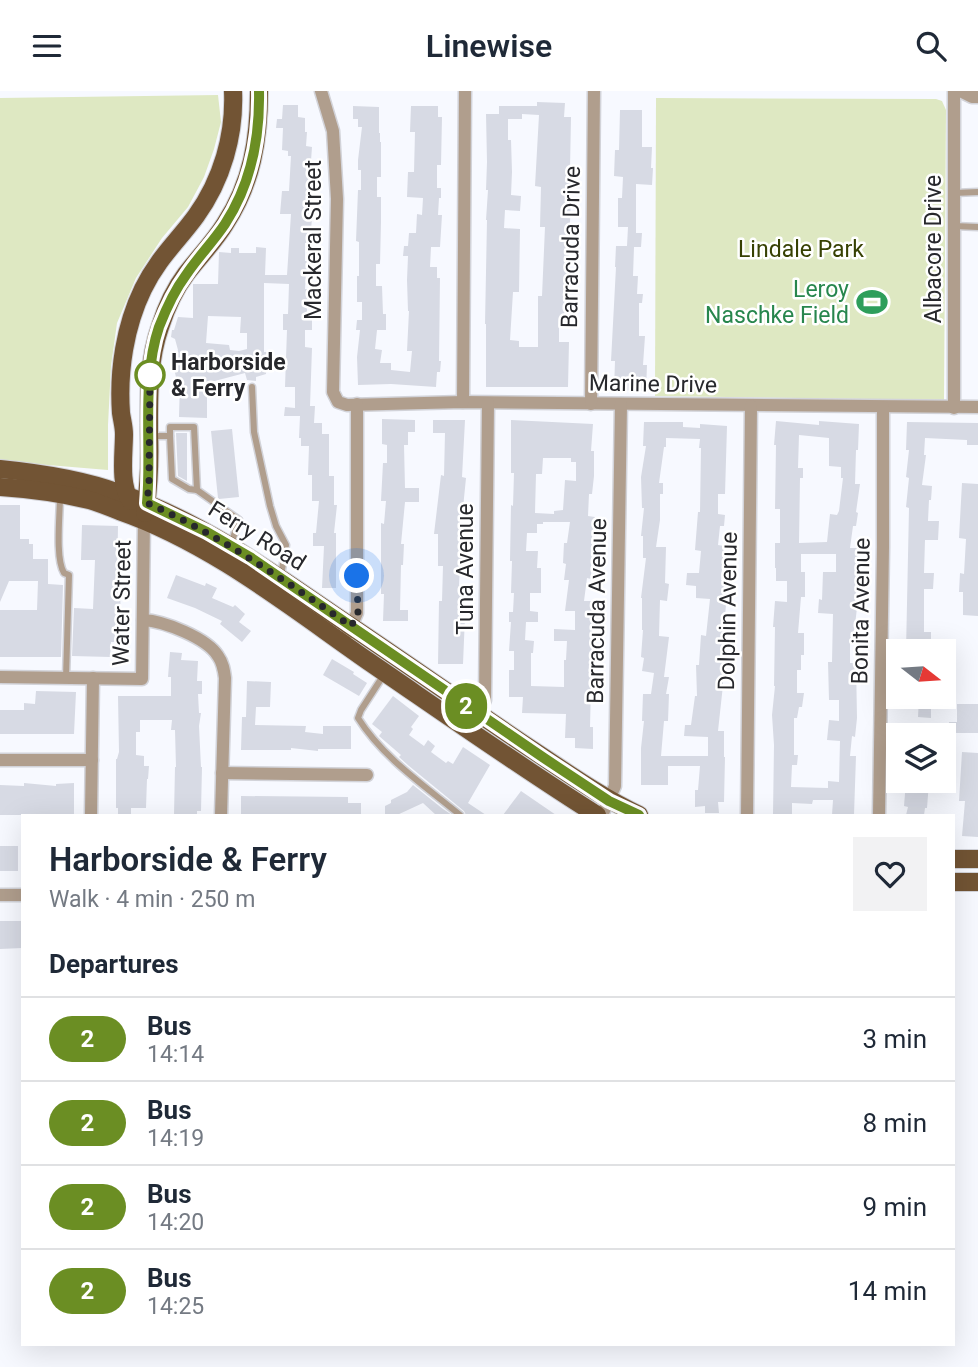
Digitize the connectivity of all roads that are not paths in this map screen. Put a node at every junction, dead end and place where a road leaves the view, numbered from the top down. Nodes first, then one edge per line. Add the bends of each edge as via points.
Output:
1 (233, 91) edge
2 (258, 91) edge
3 (321, 91) edge
4 (465, 91) edge
5 (594, 91) edge
6 (954, 91) edge
7 (960, 91) edge
8 (978, 97) edge
9 (978, 192) edge
10 (954, 193) junction
11 (954, 226) junction
12 (978, 227) edge
13 (161, 258) junction
14 (185, 276) junction
15 (252, 387) dead end
16 (333, 392) joint
17 (463, 402) junction
18 (488, 403) junction
19 (357, 404) junction
20 (591, 404) junction
21 (621, 404) junction
22 (751, 406) junction
23 (883, 407) junction
24 (978, 407) edge
25 (954, 408) junction
26 (149, 436) junction
27 (172, 440) junction
28 (186, 442) dead end
29 (194, 442) junction
30 (186, 456) dead end
31 (195, 456) junction
32 (0, 469) edge
33 (187, 470) dead end
34 (196, 470) junction
35 (0, 487) edge
36 (197, 490) junction
37 (60, 494) junction
38 (126, 495) junction
39 (146, 511) junction
40 (230, 546) junction
41 (281, 578) junction
42 (143, 620) junction
43 (351, 626) junction
44 (343, 643) junction
45 (385, 673) junction
46 (0, 677) edge
47 (66, 678) junction
48 (93, 678) junction
49 (479, 714) junction
50 (471, 732) junction
51 (0, 760) edge
52 (92, 760) junction
53 (222, 773) junction
54 (367, 775) dead end
55 (606, 808) edge
56 (91, 814) edge
57 (221, 814) edge
58 (459, 814) edge
59 (595, 814) edge
60 (634, 814) edge
61 (747, 814) edge
62 (879, 814) edge
63 (955, 859) edge
64 (978, 859) edge
65 (955, 882) edge
66 (978, 882) edge
67 (0, 895) edge
68 (21, 895) edge

1 - 13 main road via 230,143 217,179 197,216
2 - 14 main road via 253,163 247,182 224,225
3 - 16 street, Mackeral Street via 334,131 337,199
4 - 17 street
5 - 20 street, Barracuda Drive
6 - 10 street, Albacore Drive
7 - 8 street
9 - 10 lane
10 - 11 street, Albacore Drive
11 - 12 lane
11 - 25 street, Albacore Drive
13 - 14 main road
13 - 38 main road via 143,289 125,342 121,413
14 - 26 main road via 155,341
15 - 41 lane via 254,432 270,506 286,545
16 - 19 street, Marine Drive via 338,402
17 - 18 street, Marine Drive
17 - 19 street, Marine Drive
18 - 20 street, Marine Drive
18 - 49 street, Tuna Avenue via 485,700
19 - 43 street via 358,614
20 - 21 street, Marine Drive
21 - 22 street, Marine Drive
21 - 55 street, Barracuda Avenue via 615,786
22 - 23 street, Marine Drive
22 - 61 street, Dolphin Avenue
23 - 25 street, Marine Drive
23 - 62 street, Bonita Avenue
24 - 25 street, Marine Drive
26 - 27 lane
26 - 39 main road
27 - 29 lane via 170,427 194,427
27 - 36 lane via 172,478
28 - 29 lane
29 - 31 lane
30 - 31 lane
31 - 34 lane
32 - 38 main road via 71,479
33 - 34 lane
34 - 36 lane
35 - 37 main road, Ferry Road
36 - 40 lane via 239,520
37 - 39 main road, Ferry Road
37 - 47 lane via 60,567 69,575
38 - 39 main road
39 - 40 main road, Ferry Road via 207,532
39 - 42 street, Water Street
39 - 44 main road, Ferry Road
40 - 41 main road, Ferry Road
41 - 43 main road, Ferry Road
42 - 48 street, Water Street via 142,679
42 - 53 street via 205,643 222,662
43 - 44 street
43 - 49 main road, Ferry Road
44 - 45 main road, Ferry Road
45 - 50 main road, Ferry Road
45 - 58 lane via 358,718 392,759
46 - 47 street
47 - 48 street
48 - 52 street
49 - 50 street, Tuna Avenue
49 - 55 main road, Ferry Road
50 - 59 main road, Ferry Road
51 - 52 street
52 - 56 street
53 - 54 street
53 - 57 street
55 - 60 main road, Ferry Road
63 - 64 main road
65 - 66 main road
67 - 68 street

